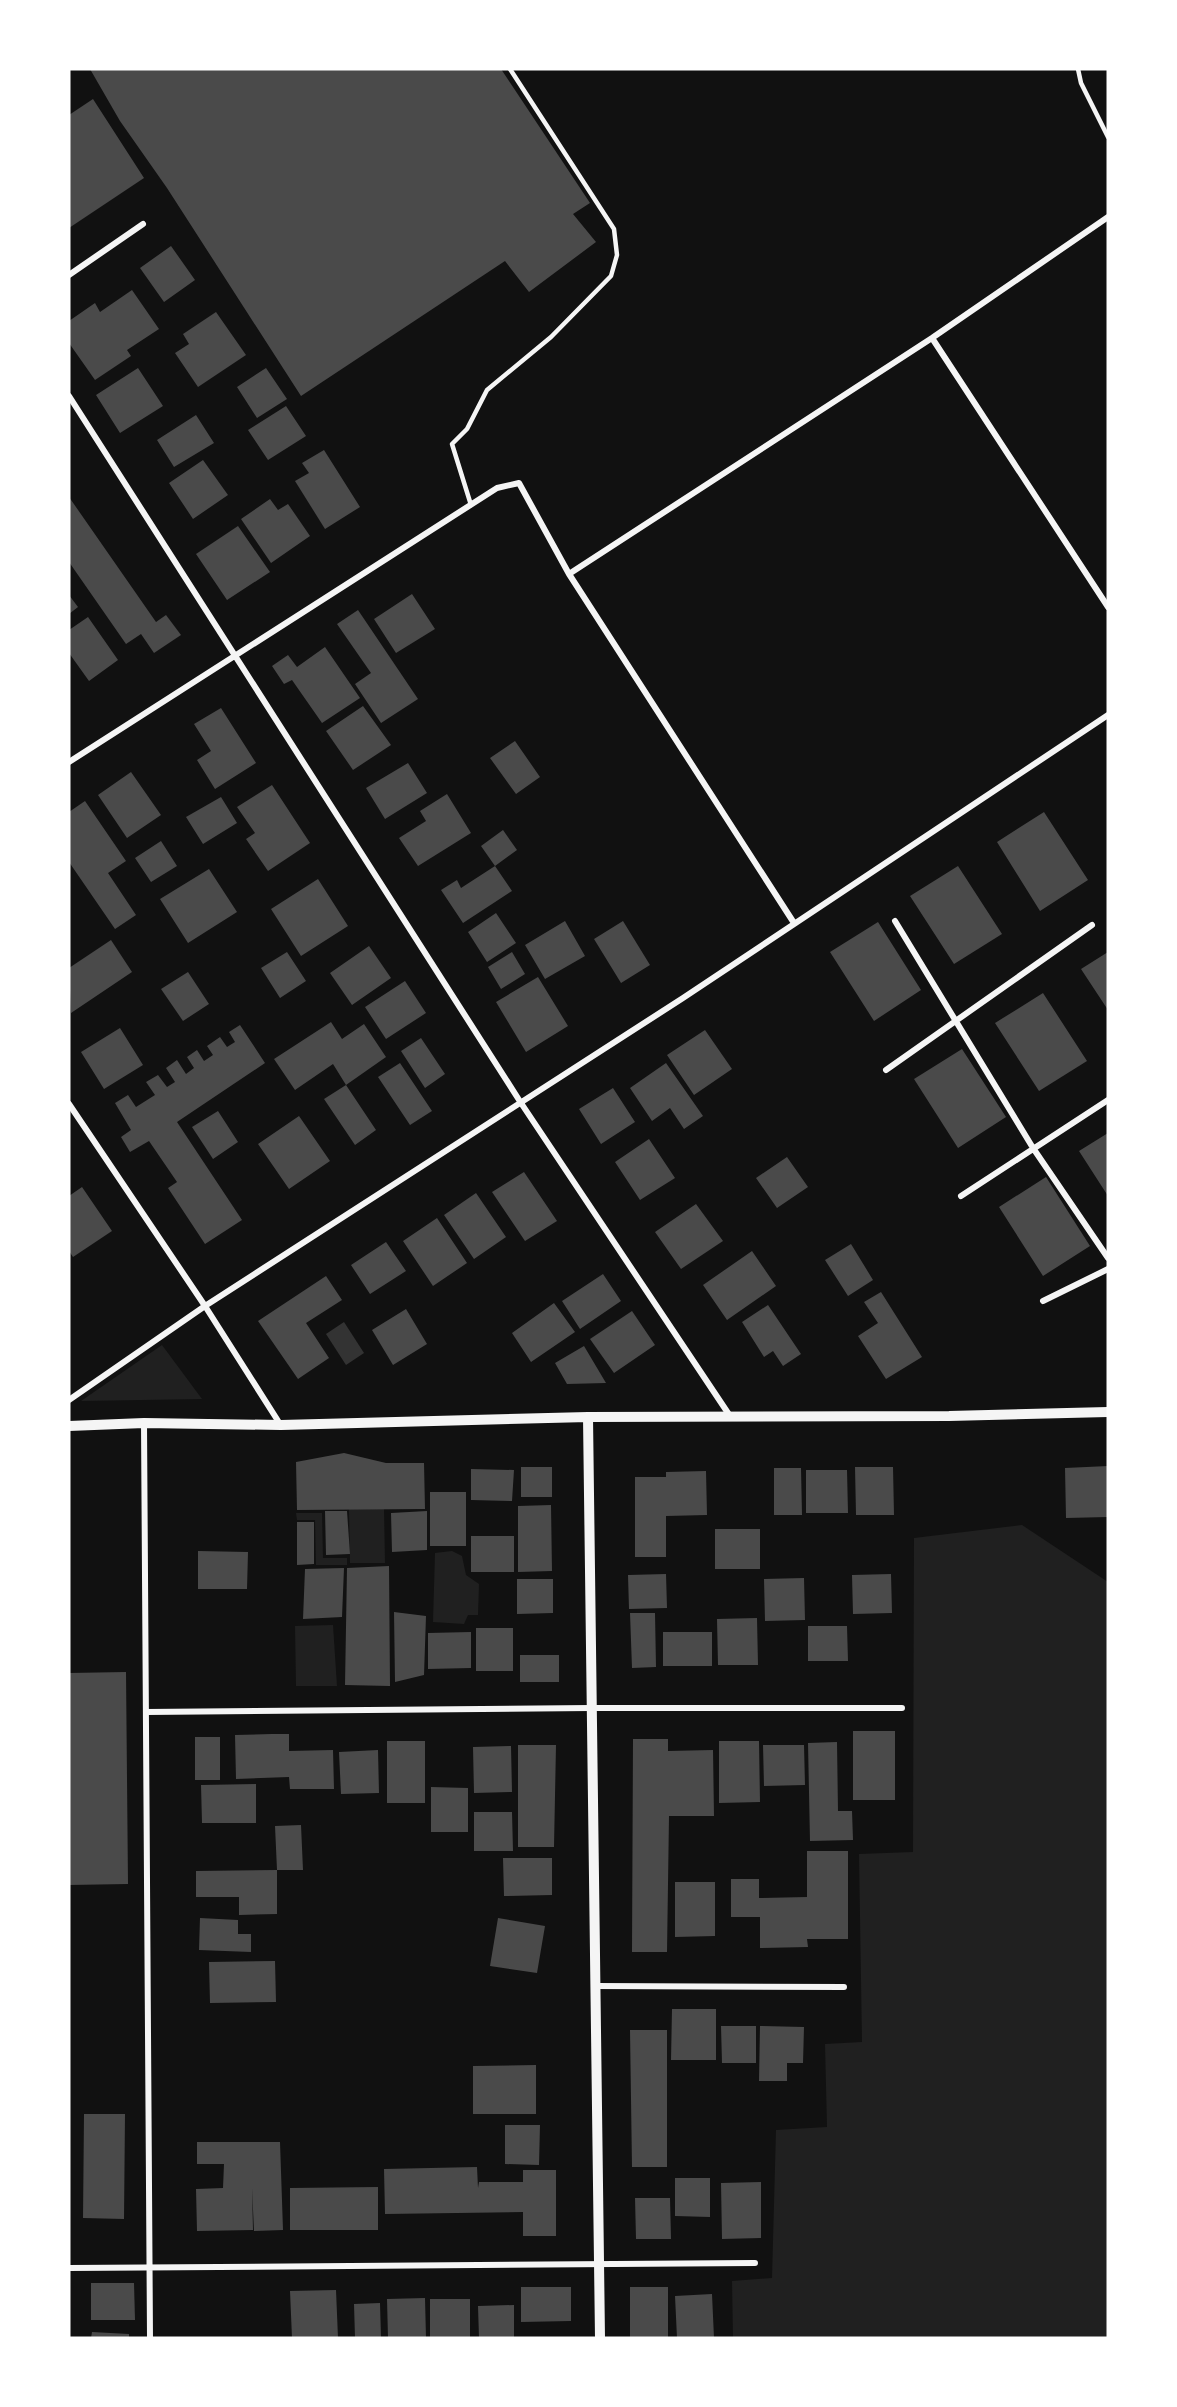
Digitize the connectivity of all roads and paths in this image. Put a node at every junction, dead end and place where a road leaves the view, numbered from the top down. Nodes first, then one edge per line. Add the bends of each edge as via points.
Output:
1 (510, 69) edge
2 (1078, 69) edge
3 (1108, 137) edge
4 (1108, 217) edge
5 (143, 224) dead end
6 (69, 275) edge
7 (932, 338) junction
8 (69, 396) edge
9 (471, 505) junction
10 (569, 574) junction
11 (1108, 608) edge
12 (236, 655) junction
13 (1108, 715) edge
14 (69, 762) edge
15 (895, 921) dead end
16 (794, 923) junction
17 (1092, 925) dead end
18 (956, 1020) junction
19 (886, 1070) dead end
20 (1108, 1100) edge
21 (521, 1102) junction
22 (69, 1104) edge
23 (1033, 1148) junction
24 (961, 1196) dead end
25 (1108, 1258) edge
26 (1108, 1269) edge
27 (1043, 1301) dead end
28 (205, 1306) junction
29 (69, 1400) edge
30 (1108, 1412) edge
31 (588, 1417) junction
32 (730, 1417) junction
33 (144, 1423) junction
34 (280, 1425) junction
35 (69, 1426) edge
36 (591, 1708) junction
37 (902, 1708) dead end
38 (146, 1712) junction
39 (595, 1986) junction
40 (844, 1987) dead end
41 (755, 2263) dead end
42 (599, 2264) junction
43 (150, 2266) junction
44 (69, 2268) edge
45 (150, 2338) edge
46 (600, 2338) edge

1 - 9 lane via 614,229 617,255 611,276 551,337 487,390 467,429 452,444
2 - 3 lane
4 - 7 street
5 - 6 street
7 - 10 street
7 - 11 street
8 - 12 street
9 - 10 street via 497,488 519,483
9 - 12 street
10 - 16 street
12 - 14 street
12 - 21 street
13 - 16 street
15 - 18 street
16 - 21 street
17 - 18 street
18 - 19 street
18 - 23 street
20 - 23 street
21 - 28 street
21 - 32 street
22 - 28 street
23 - 24 street
23 - 25 street
26 - 27 street
28 - 29 street
28 - 34 street
30 - 32 street
31 - 32 street
31 - 34 street
31 - 36 street
33 - 34 street
33 - 35 street
33 - 38 street
36 - 37 street
36 - 38 street
36 - 39 street
38 - 43 street
39 - 40 street
39 - 42 street
41 - 42 street
42 - 43 street
42 - 46 street
43 - 44 street
43 - 45 street

